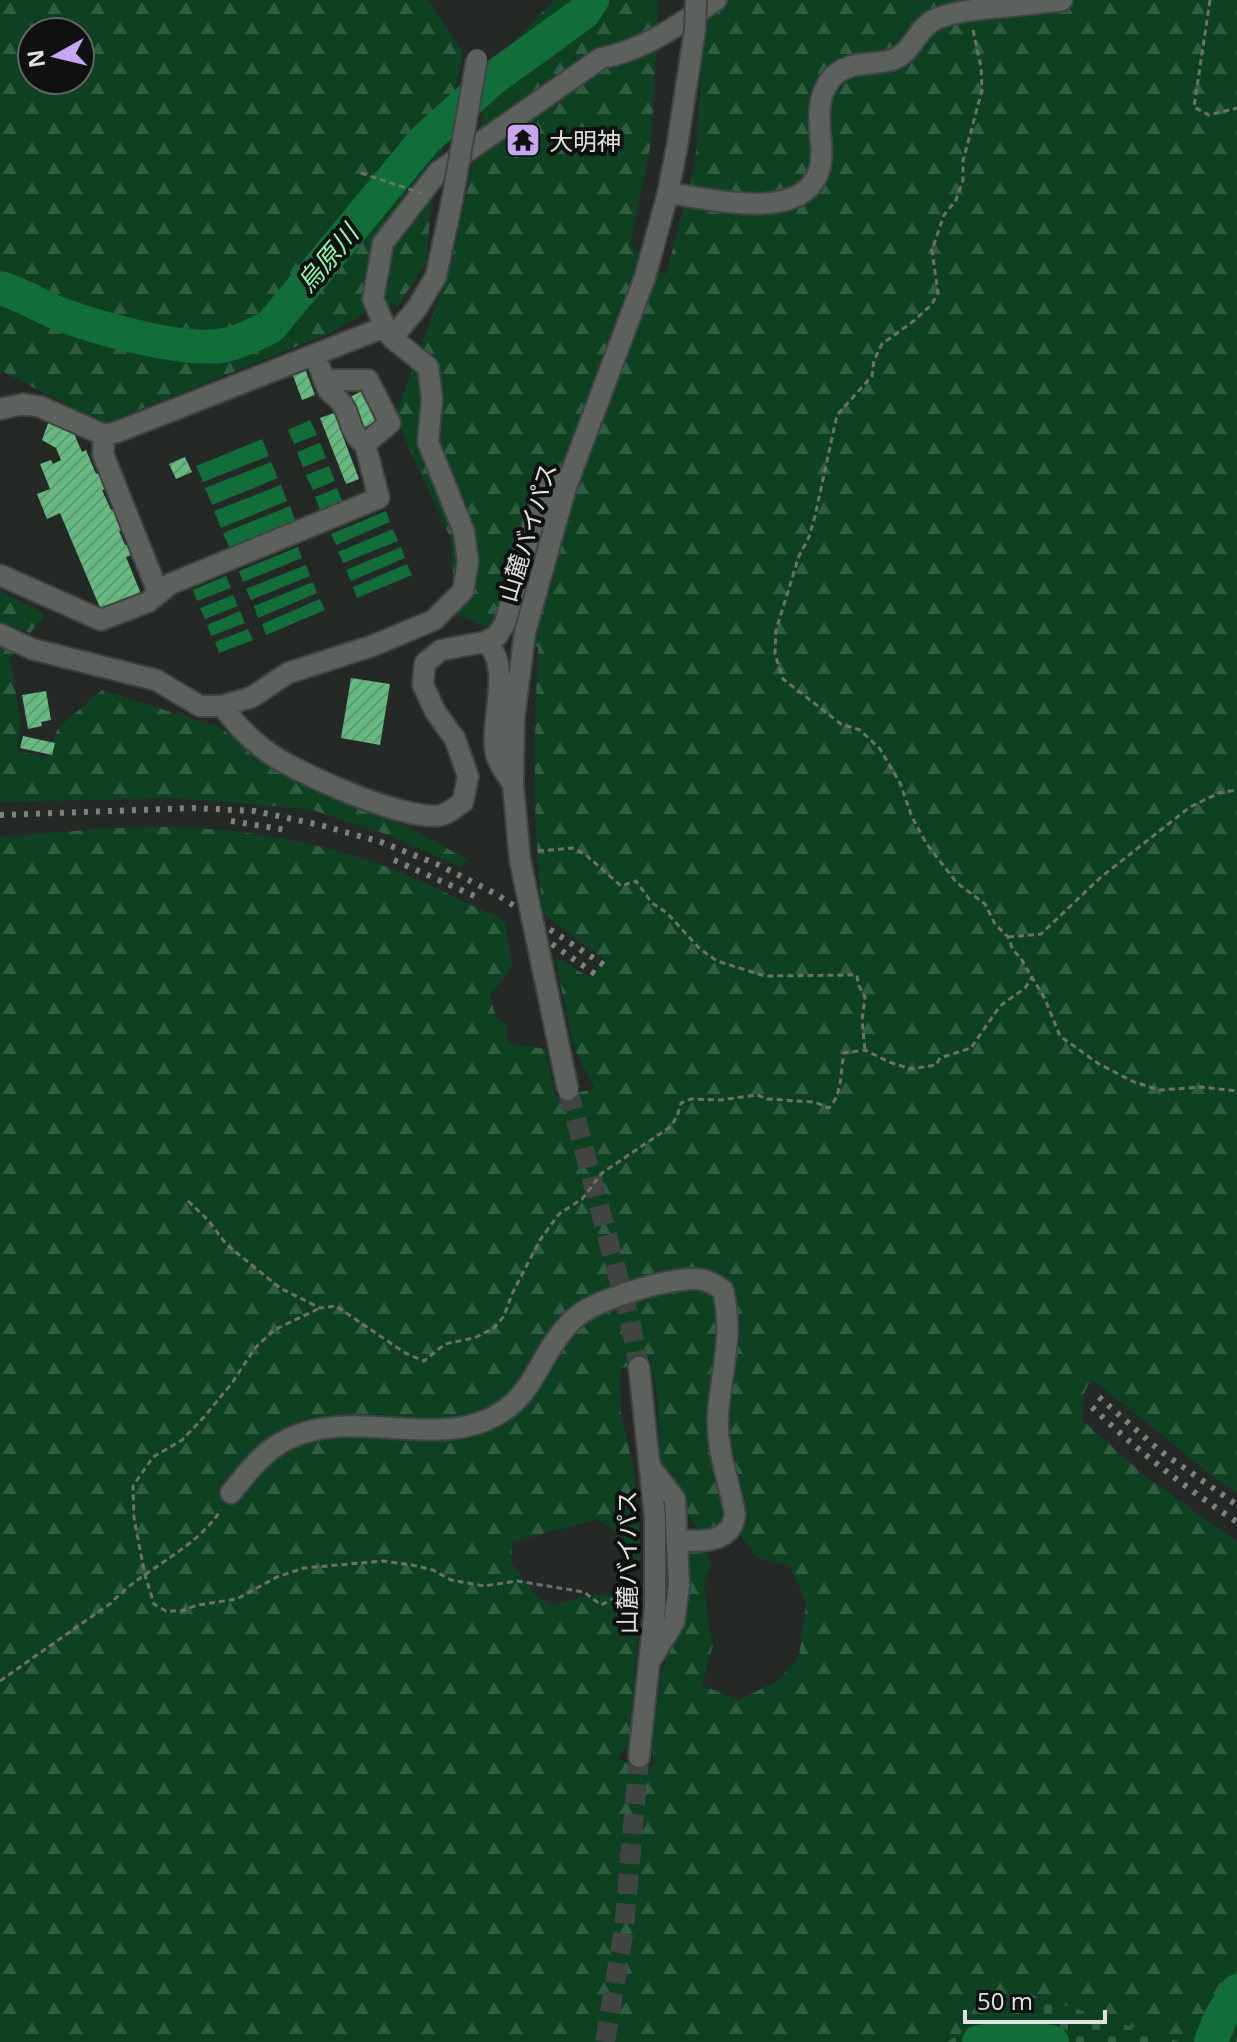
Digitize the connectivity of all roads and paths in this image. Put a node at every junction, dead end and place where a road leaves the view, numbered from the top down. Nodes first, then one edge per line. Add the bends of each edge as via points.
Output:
1 (696, 0) edge
2 (716, 0) edge
3 (1062, 0) edge
4 (1210, 0) edge
5 (973, 11) junction
6 (477, 59) dead end
7 (1237, 108) edge
8 (361, 173) dead end
9 (421, 193) junction
10 (668, 193) junction
11 (388, 333) junction
12 (315, 355) junction
13 (324, 380) junction
14 (0, 409) edge
15 (104, 435) junction
16 (365, 444) junction
17 (571, 475) junction
18 (0, 575) edge
19 (158, 592) junction
20 (0, 634) edge
21 (485, 642) junction
22 (222, 706) junction
23 (513, 784) junction
24 (1237, 790) edge
25 (527, 856) junction
26 (1008, 937) junction
27 (1032, 977) junction
28 (865, 1050) junction
29 (568, 1090) tunnel mouth
30 (1237, 1091) edge
31 (188, 1201) dead end
32 (320, 1308) junction
33 (639, 1367) tunnel mouth
34 (651, 1468) junction
35 (231, 1493) joint
36 (679, 1540) junction
37 (145, 1575) junction
38 (630, 1606) dead end
39 (651, 1660) junction
40 (0, 1681) edge
41 (639, 1757) tunnel mouth

1 - 10 street, 山麓バイパス, bridge
2 - 9 street via 622,54 601,58 438,172
3 - 5 street
4 - 7 path via 1194,107 1209,115
5 - 10 street via 934,19 905,53 893,59 846,67 832,77 822,92 823,158 817,178 789,201 727,203
5 - 26 path via 982,90 963,180 932,250 938,293 915,320 882,344 872,376 837,415 815,516 776,630 775,654 783,679 880,749 926,843 957,883 985,904
6 - 11 street, bridge via 436,276 417,308
8 - 9 path, bridge
9 - 11 street via 383,243 373,299
10 - 17 street, 山麓バイパス via 645,277
11 - 12 street
11 - 22 street via 428,367 428,442 464,532 468,562 463,591 434,620 288,673 252,697
12 - 13 street
12 - 15 street
13 - 16 street
13 - 16 street via 368,380 390,423
14 - 15 street via 41,407
15 - 19 street via 103,454
16 - 19 street via 379,498
17 - 21 street via 549,484 505,623
17 - 23 street, 山麓バイパス via 525,632 514,718
18 - 19 street via 101,620 148,602
20 - 22 street via 32,649 156,680 200,706
21 - 22 street via 441,650 425,663 423,685 455,739 468,776 463,802 444,815 421,816 349,793 267,752
21 - 23 street via 494,649 499,672 497,756
23 - 25 street, 山麓バイパス
24 - 26 path via 1190,807 1101,877 1041,934
25 - 28 path via 573,848 621,886 636,881 652,903 717,961 765,976 857,975 865,997
25 - 29 street, 山麓バイパス, bridge
26 - 27 path
27 - 28 path via 1000,1006 971,1048 940,1058 936,1065 911,1069
27 - 30 path via 1060,1036 1099,1064 1160,1090
28 - 32 path via 844,1053 841,1085 829,1108 757,1095 681,1103 670,1127 602,1173 582,1199 559,1214 540,1240 504,1316 474,1338 445,1344 424,1361 336,1306
31 - 32 path via 258,1272
32 - 37 path via 274,1330 204,1417 143,1469 133,1486
33 - 34 street, 山麓バイパス
34 - 36 street via 675,1499
34 - 39 street, 山麓バイパス
35 - 36 street via 273,1448 316,1430 382,1425 438,1431 476,1425 508,1409 582,1312 642,1287 706,1280 723,1290 728,1311 718,1450 735,1514 728,1533 720,1537
35 - 37 path via 212,1524
36 - 39 street via 674,1622
37 - 38 path via 154,1604 166,1611 237,1599 304,1568 383,1561 484,1586 517,1581 584,1592 601,1605 617,1597
37 - 40 path
39 - 41 street, 山麓バイパス

